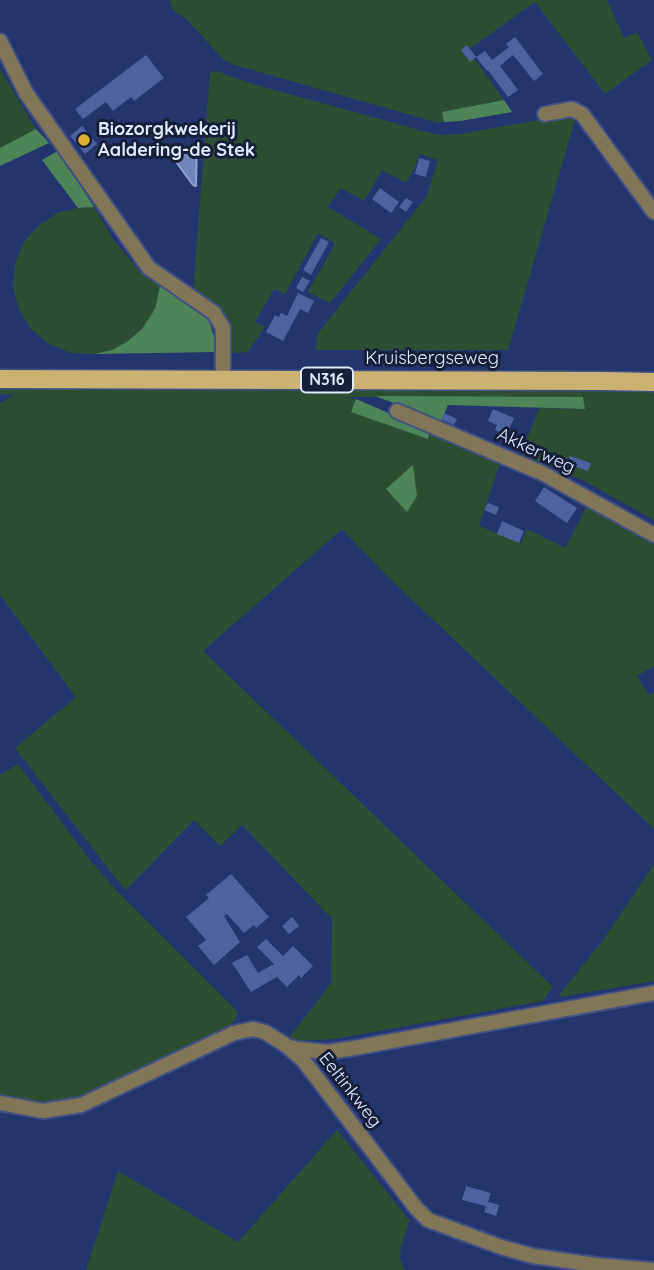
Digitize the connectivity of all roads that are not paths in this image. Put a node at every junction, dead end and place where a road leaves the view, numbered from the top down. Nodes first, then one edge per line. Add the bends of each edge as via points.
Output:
1 (0, 41) edge
2 (545, 114) dead end
3 (654, 212) edge
4 (0, 379) edge
5 (223, 379) junction
6 (654, 382) edge
7 (397, 411) dead end
8 (654, 535) edge
9 (654, 993) edge
10 (287, 1046) junction
11 (0, 1103) edge
12 (654, 1270) edge

1 - 5 street via 26,93 149,268 214,313 223,328
2 - 3 street via 572,110 582,114
4 - 5 main road, Kruisbergseweg / N316
5 - 6 main road, Kruisbergseweg / N316
7 - 8 street, Akkerweg via 542,473
9 - 10 street via 328,1052
10 - 11 street, Eeltinkweg via 253,1029 234,1033 80,1105 43,1111
10 - 12 street, Eeltinkweg via 303,1060 428,1220 533,1256

